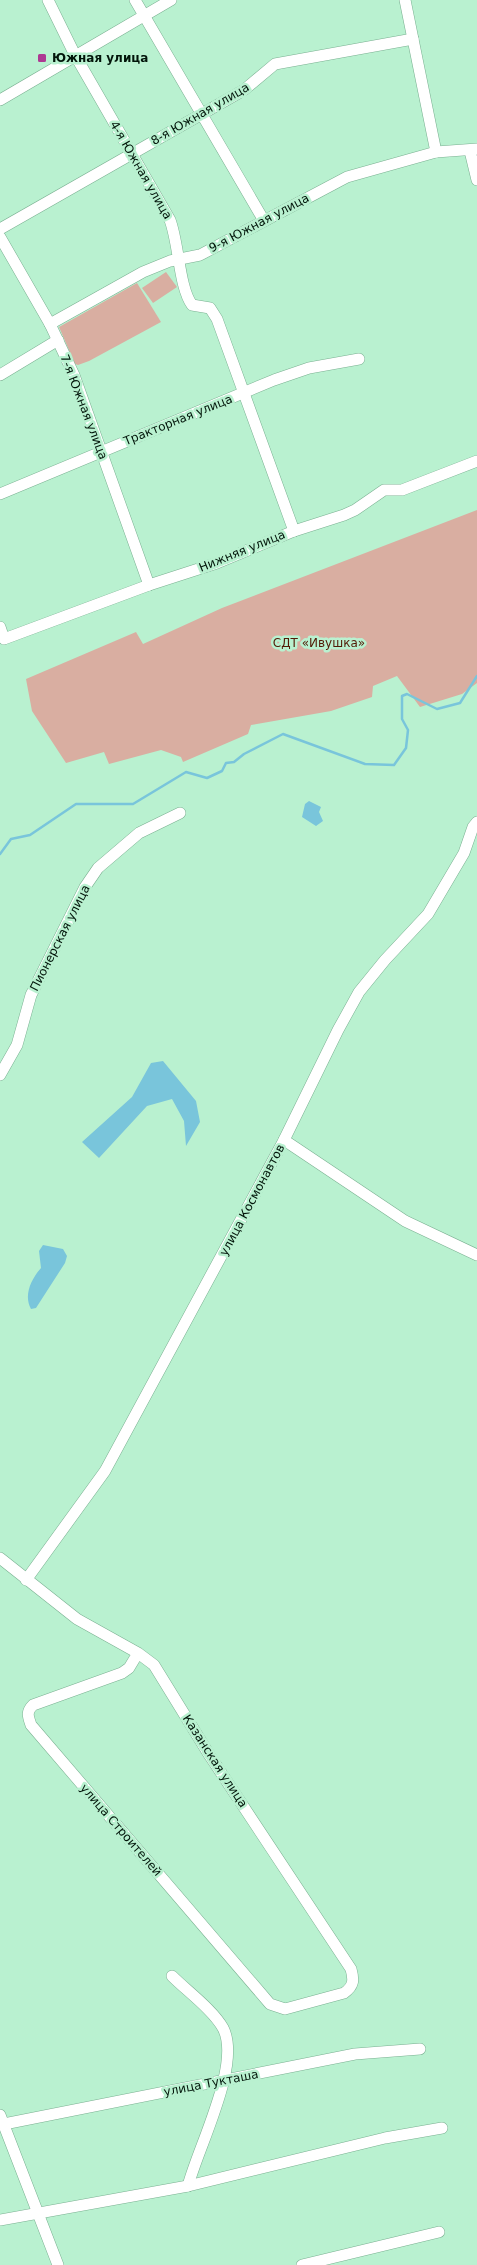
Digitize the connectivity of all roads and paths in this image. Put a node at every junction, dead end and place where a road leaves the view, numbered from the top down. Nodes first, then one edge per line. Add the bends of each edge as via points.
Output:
1 (48, 0) edge
2 (135, 0) edge
3 (171, 0) edge
4 (405, 0) edge
5 (144, 15) junction
6 (413, 40) junction
7 (75, 55) junction
8 (0, 100) edge
9 (201, 114) junction
10 (474, 150) edge
11 (436, 152) junction
12 (130, 154) junction
13 (477, 180) edge
14 (264, 219) junction
15 (0, 229) edge
16 (0, 237) edge
17 (180, 260) junction
18 (50, 324) junction
19 (58, 340) junction
20 (360, 359) dead end
21 (0, 376) edge
22 (243, 394) junction
23 (101, 450) junction
24 (477, 461) edge
25 (0, 494) edge
26 (294, 531) junction
27 (149, 585) junction
28 (0, 627) edge
29 (180, 813) dead end
30 (477, 822) edge
31 (0, 1075) edge
32 (284, 1140) junction
33 (477, 1255) edge
34 (0, 1558) edge
35 (26, 1580) junction
36 (138, 1653) junction
37 (172, 1976) dead end
38 (320, 2001) joint
39 (420, 2048) dead end
40 (225, 2080) junction
41 (2, 2120) edge
42 (442, 2128) dead end
43 (188, 2186) junction
44 (38, 2213) junction
45 (0, 2220) edge
46 (439, 2232) dead end
47 (58, 2265) edge
48 (302, 2265) edge

1 - 7 street, 4-я Южная улица
2 - 5 street
3 - 5 street
4 - 6 street
5 - 7 street
5 - 9 street
6 - 9 street, 8-я Южная улица via 275,64 244,90
6 - 11 street
7 - 8 street
7 - 12 street, 4-я Южная улица
9 - 12 street, 8-я Южная улица
9 - 14 street
10 - 11 street, 9-я Южная улица
10 - 13 street
11 - 14 street, 9-я Южная улица via 347,177
12 - 15 street, 8-я Южная улица
12 - 17 street, 4-я Южная улица via 170,220
14 - 17 street, 9-я Южная улица via 200,255
16 - 18 street, 7-я Южная улица
17 - 18 street, 9-я Южная улица via 143,272
17 - 22 street, 4-я Южная улица via 190,302 213,312
18 - 19 street, 7-я Южная улица
19 - 21 street
19 - 23 street, 7-я Южная улица
20 - 22 street, Тракторная улица via 309,368
22 - 23 street, Тракторная улица
22 - 26 street, 4-я Южная улица
23 - 25 street, Тракторная улица
23 - 27 street, 7-я Южная улица
24 - 26 street, Нижняя улица via 402,490 384,490 350,513
26 - 27 street, Нижняя улица via 217,563
27 - 28 street, Нижняя улица via 4,639
29 - 31 street, Пионерская улица via 139,833 98,868 30,995 17,1045
30 - 32 street, улица Космонавтов via 464,853 428,914 359,992
32 - 33 street via 405,1221
32 - 35 street, улица Космонавтов via 105,1472
34 - 35 street, Казанская улица
35 - 36 street, Казанская улица via 77,1619
36 - 38 street, Казанская улица via 154,1665 351,1969 352,1987
36 - 38 street, улица Строителей via 130,1668 122,1673 33,1705 27,1715 31,1725 270,2004 285,2009
37 - 40 street via 223,2028 228,2042
39 - 40 street, улица Тукташа via 355,2054
40 - 41 street, улица Тукташа
40 - 43 street
41 - 44 street
42 - 43 street via 385,2138
43 - 44 street
44 - 45 street
44 - 47 street
46 - 48 street

